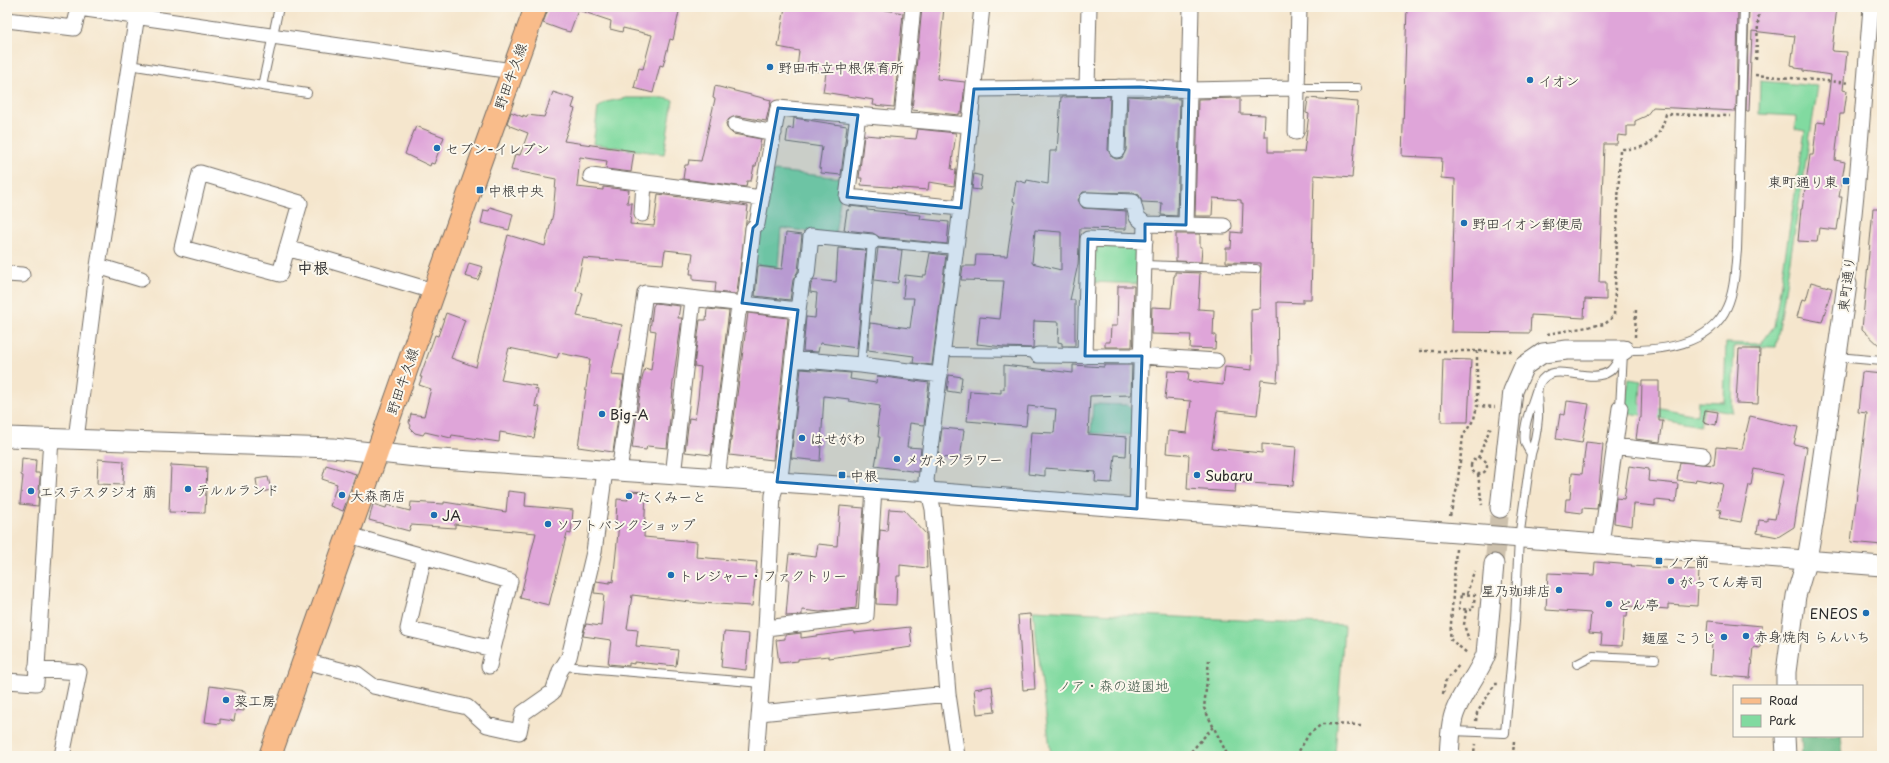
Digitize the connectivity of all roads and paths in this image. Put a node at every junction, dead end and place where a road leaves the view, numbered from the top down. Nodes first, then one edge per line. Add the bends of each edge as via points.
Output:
1 (279, 7) edge
2 (536, 7) edge
3 (913, 7) edge
4 (982, 7) edge
5 (1089, 7) edge
6 (1191, 7) edge
7 (1299, 7) edge
8 (1744, 7) edge
9 (1871, 7) edge
10 (137, 16) junction
11 (7, 20) edge
12 (272, 35) junction
13 (1875, 39) edge
14 (129, 65) junction
15 (512, 71) junction
16 (1755, 75) dead end
17 (1865, 85) junction
18 (262, 86) junction
19 (1087, 87) junction
20 (1119, 87) junction
21 (1296, 88) junction
22 (1358, 88) dead end
23 (974, 89) junction
24 (1189, 90) junction
25 (307, 93) dead end
26 (858, 115) junction
27 (1730, 116) dead end
28 (902, 118) junction
29 (735, 125) dead end
30 (969, 125) junction
31 (1296, 132) dead end
32 (774, 133) junction
33 (1117, 150) dead end
34 (591, 176) dead end
35 (644, 183) junction
36 (762, 198) junction
37 (1086, 200) dead end
38 (961, 208) junction
39 (642, 214) dead end
40 (1145, 224) junction
41 (1186, 225) junction
42 (1224, 226) dead end
43 (1145, 241) junction
44 (872, 242) junction
45 (287, 248) junction
46 (956, 250) junction
47 (1144, 265) junction
48 (98, 266) junction
49 (1256, 268) dead end
50 (141, 279) dead end
51 (1847, 284) joint
52 (433, 291) junction
53 (693, 299) junction
54 (742, 303) junction
55 (1636, 308) dead end
56 (798, 310) junction
57 (1541, 336) dead end
58 (1629, 347) junction
59 (1517, 350) dead end
60 (1419, 351) dead end
61 (1477, 351) junction
62 (943, 352) junction
63 (1038, 355) joint
64 (1084, 356) junction
65 (1142, 356) junction
66 (1837, 357) junction
67 (793, 359) junction
68 (1216, 361) dead end
69 (1882, 361) edge
70 (861, 365) junction
71 (940, 375) junction
72 (1478, 406) junction
73 (1496, 406) dead end
74 (1620, 408) joint
75 (1489, 429) dead end
76 (7, 437) edge
77 (51, 438) junction
78 (76, 439) junction
79 (1614, 446) junction
80 (377, 453) junction
81 (1703, 456) dead end
82 (1478, 458) junction
83 (612, 472) junction
84 (1478, 474) junction
85 (673, 476) junction
86 (717, 478) junction
87 (777, 482) junction
88 (874, 488) junction
89 (928, 492) junction
90 (1482, 505) dead end
91 (1500, 508) tunnel mouth
92 (1137, 509) junction
93 (1450, 519) dead end
94 (349, 535) junction
95 (1519, 538) junction
96 (1602, 544) junction
97 (1456, 546) dead end
98 (424, 556) junction
99 (1807, 559) junction
100 (1487, 565) joint
101 (1882, 566) edge
102 (1467, 594) junction
103 (1466, 610) junction
104 (766, 628) junction
105 (1471, 645) dead end
106 (493, 649) junction
107 (1655, 658) dead end
108 (1209, 660) dead end
109 (304, 661) junction
110 (1577, 664) dead end
111 (489, 666) dead end
112 (563, 666) junction
113 (36, 669) junction
114 (7, 682) edge
115 (762, 683) junction
116 (1500, 684) dead end
117 (1786, 685) edge
118 (948, 694) junction
119 (1442, 702) dead end
120 (760, 714) junction
121 (1362, 725) dead end
122 (1475, 725) dead end
123 (1213, 727) junction
124 (1451, 731) junction
125 (1785, 737) edge
126 (1475, 742) dead end
127 (62, 756) edge
128 (270, 756) edge
129 (756, 756) edge
130 (956, 756) edge
131 (1187, 756) edge
132 (1228, 756) edge
133 (1296, 756) edge
134 (1449, 756) edge
135 (1471, 756) edge
136 (1786, 756) edge

1 - 12 lane
2 - 15 main road, 野田牛久線
3 - 28 street
4 - 23 street
5 - 19 street
6 - 24 street
7 - 21 street
8 - 58 lane via 1737,250 1733,289 1728,306 1721,319 1700,337 1669,346
9 - 13 street, 東町通り
10 - 11 street via 79,8 74,28
10 - 12 street
10 - 14 street
12 - 15 street
12 - 18 lane
13 - 17 street, 東町通り
14 - 18 lane
14 - 48 street
15 - 52 main road, 野田牛久線
16 - 17 path
17 - 51 street, 東町通り
18 - 25 lane
19 - 20 street
19 - 23 street
20 - 24 street
20 - 33 street
21 - 22 lane
21 - 24 street
21 - 31 street
23 - 30 street
24 - 41 street
26 - 28 street
26 - 32 street via 778,108
26 - 38 street via 847,197
27 - 57 path via 1666,114 1663,126 1652,143 1636,149 1620,149 1614,316 1604,324
28 - 30 street
29 - 32 street
30 - 38 street
32 - 36 street
34 - 35 street
35 - 36 street
35 - 39 street
36 - 54 street via 757,224 753,228 746,294
37 - 40 street via 1133,202 1137,216
38 - 46 street
40 - 41 street
40 - 43 street
41 - 42 street
43 - 47 street
43 - 64 street via 1088,239
44 - 46 lane
44 - 56 street via 811,236 807,274 802,281
44 - 70 lane
45 - 45 street via 280,274 182,248 200,173 300,203
45 - 52 street
46 - 62 street
47 - 49 lane
47 - 65 street
48 - 50 street
48 - 78 street
51 - 66 street, 東町通り
52 - 80 main road, 野田牛久線
53 - 54 street
53 - 83 street via 645,293
53 - 85 street
54 - 56 street
54 - 86 street via 738,313
55 - 58 path
56 - 67 street
58 - 74 lane
58 - 91 street via 1543,353 1524,366 1513,391
58 - 95 lane via 1611,371 1594,376 1555,372 1545,376 1538,386 1535,442
59 - 61 path
60 - 61 path
61 - 72 path
62 - 63 lane
62 - 71 street
63 - 64 street
64 - 65 street
65 - 68 street
65 - 92 street
66 - 69 lane
66 - 99 street, 東町通り
67 - 70 street
67 - 87 street
70 - 71 street
71 - 89 street via 926,480
72 - 73 path
72 - 93 path via 1474,419 1463,436 1457,488
74 - 79 street
75 - 82 path
76 - 77 street
77 - 78 street
77 - 113 street
78 - 80 street via 333,448
79 - 81 street
79 - 96 street
80 - 83 street
80 - 94 main road, 野田牛久線
82 - 84 path via 1471,466
82 - 84 path via 1484,461 1486,467
83 - 85 street
83 - 112 street via 569,657
84 - 90 path
85 - 86 street
86 - 87 street
87 - 88 street
87 - 104 street via 772,495
88 - 89 street
88 - 104 street via 866,616
89 - 92 street
89 - 118 street via 933,508
92 - 95 street
94 - 98 street
94 - 109 main road, 野田牛久線
95 - 96 street
95 - 124 lane via 1505,733
96 - 99 street
97 - 119 path via 1450,639 1468,654 1445,682
98 - 106 street via 510,582
98 - 106 street via 408,629
99 - 101 street
99 - 117 street, 東町通り via 1796,596
100 - 102 path via 1472,577
100 - 124 street via 1486,654 1481,668 1458,705
102 - 103 path via 1461,594 1459,609
102 - 103 path via 1475,595 1473,610
103 - 105 path via 1464,625
104 - 115 street
106 - 111 street
107 - 110 lane via 1593,656
108 - 123 path via 1204,708
109 - 112 street via 357,674 373,686 467,707 487,725 519,732 524,713 554,692
109 - 128 main road, 野田牛久線
112 - 115 lane
113 - 114 street via 36,683
113 - 127 street via 79,672
115 - 120 street
116 - 122 path via 1495,684 1477,713
118 - 120 street
118 - 130 street
120 - 129 street
121 - 133 path via 1322,724 1310,734
123 - 131 path
123 - 132 path
124 - 134 street
125 - 136 street
126 - 135 path via 1474,753

